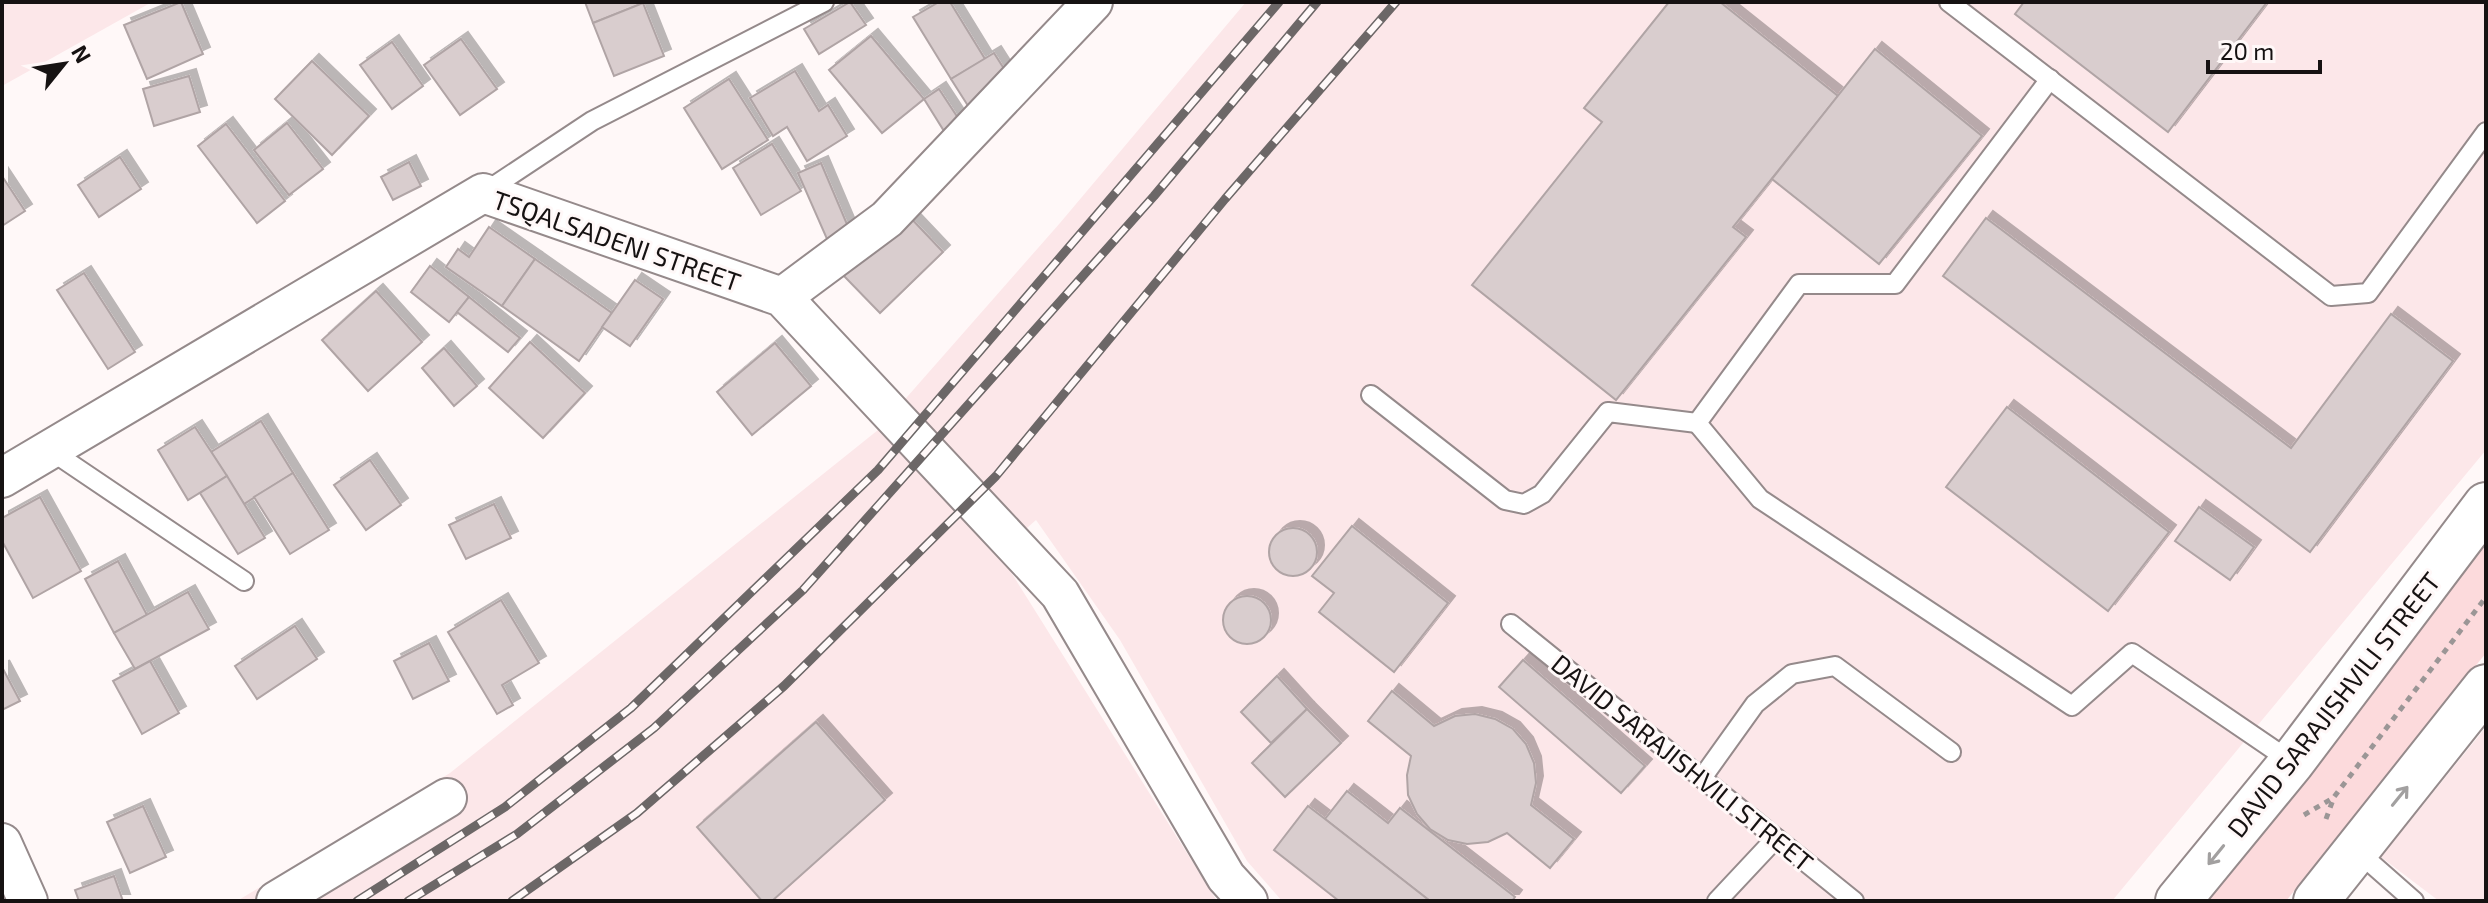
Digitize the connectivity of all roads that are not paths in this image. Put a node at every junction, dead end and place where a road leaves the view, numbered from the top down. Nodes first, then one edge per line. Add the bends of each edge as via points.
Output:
1 (824, 2) edge
2 (1093, 2) edge
3 (1949, 2) edge
4 (2050, 79) junction
5 (2486, 132) edge
6 (483, 193) junction
7 (782, 297) junction
8 (1371, 395) dead end
9 (1697, 423) junction
10 (50, 450) junction
11 (2, 478) edge
12 (2486, 505) edge
13 (244, 581) dead end
14 (1511, 624) dead end
15 (2485, 689) edge
16 (1951, 752) dead end
17 (2292, 762) junction
18 (1702, 778) junction
19 (447, 798) dead end
20 (1776, 838) junction
21 (2, 843) edge
22 (2356, 850) junction
23 (28, 901) edge
24 (276, 901) edge
25 (1248, 901) edge
26 (1717, 901) edge
27 (1854, 901) edge
28 (2178, 901) edge
29 (2316, 901) edge
30 (2414, 901) edge

1 - 6 lane via 592,121
2 - 7 street via 887,219
3 - 4 lane
4 - 5 lane via 2331,296 2368,293
4 - 9 lane via 1895,284 1799,284
6 - 7 street, TSQALSADENI STREET
6 - 10 street, TSQALSADENI STREET
7 - 25 street via 1060,594 1226,877
8 - 9 lane via 1505,500 1524,504 1542,494 1608,412
9 - 17 lane via 1760,499 2072,706 2132,653
10 - 11 street, TSQALSADENI STREET
10 - 13 lane
12 - 17 main road, DAVID SARAJISHVILI STREET
14 - 18 lane, DAVID SARAJISHVILI STREET
22 -> 15 main road
16 - 18 lane via 1835,666 1792,674 1755,704
17 -> 28 main road, DAVID SARAJISHVILI STREET
18 - 20 lane, DAVID SARAJISHVILI STREET
19 - 24 street
20 - 26 lane
20 - 27 lane, DAVID SARAJISHVILI STREET
21 - 23 street
22 - 29 main road
22 - 30 lane

